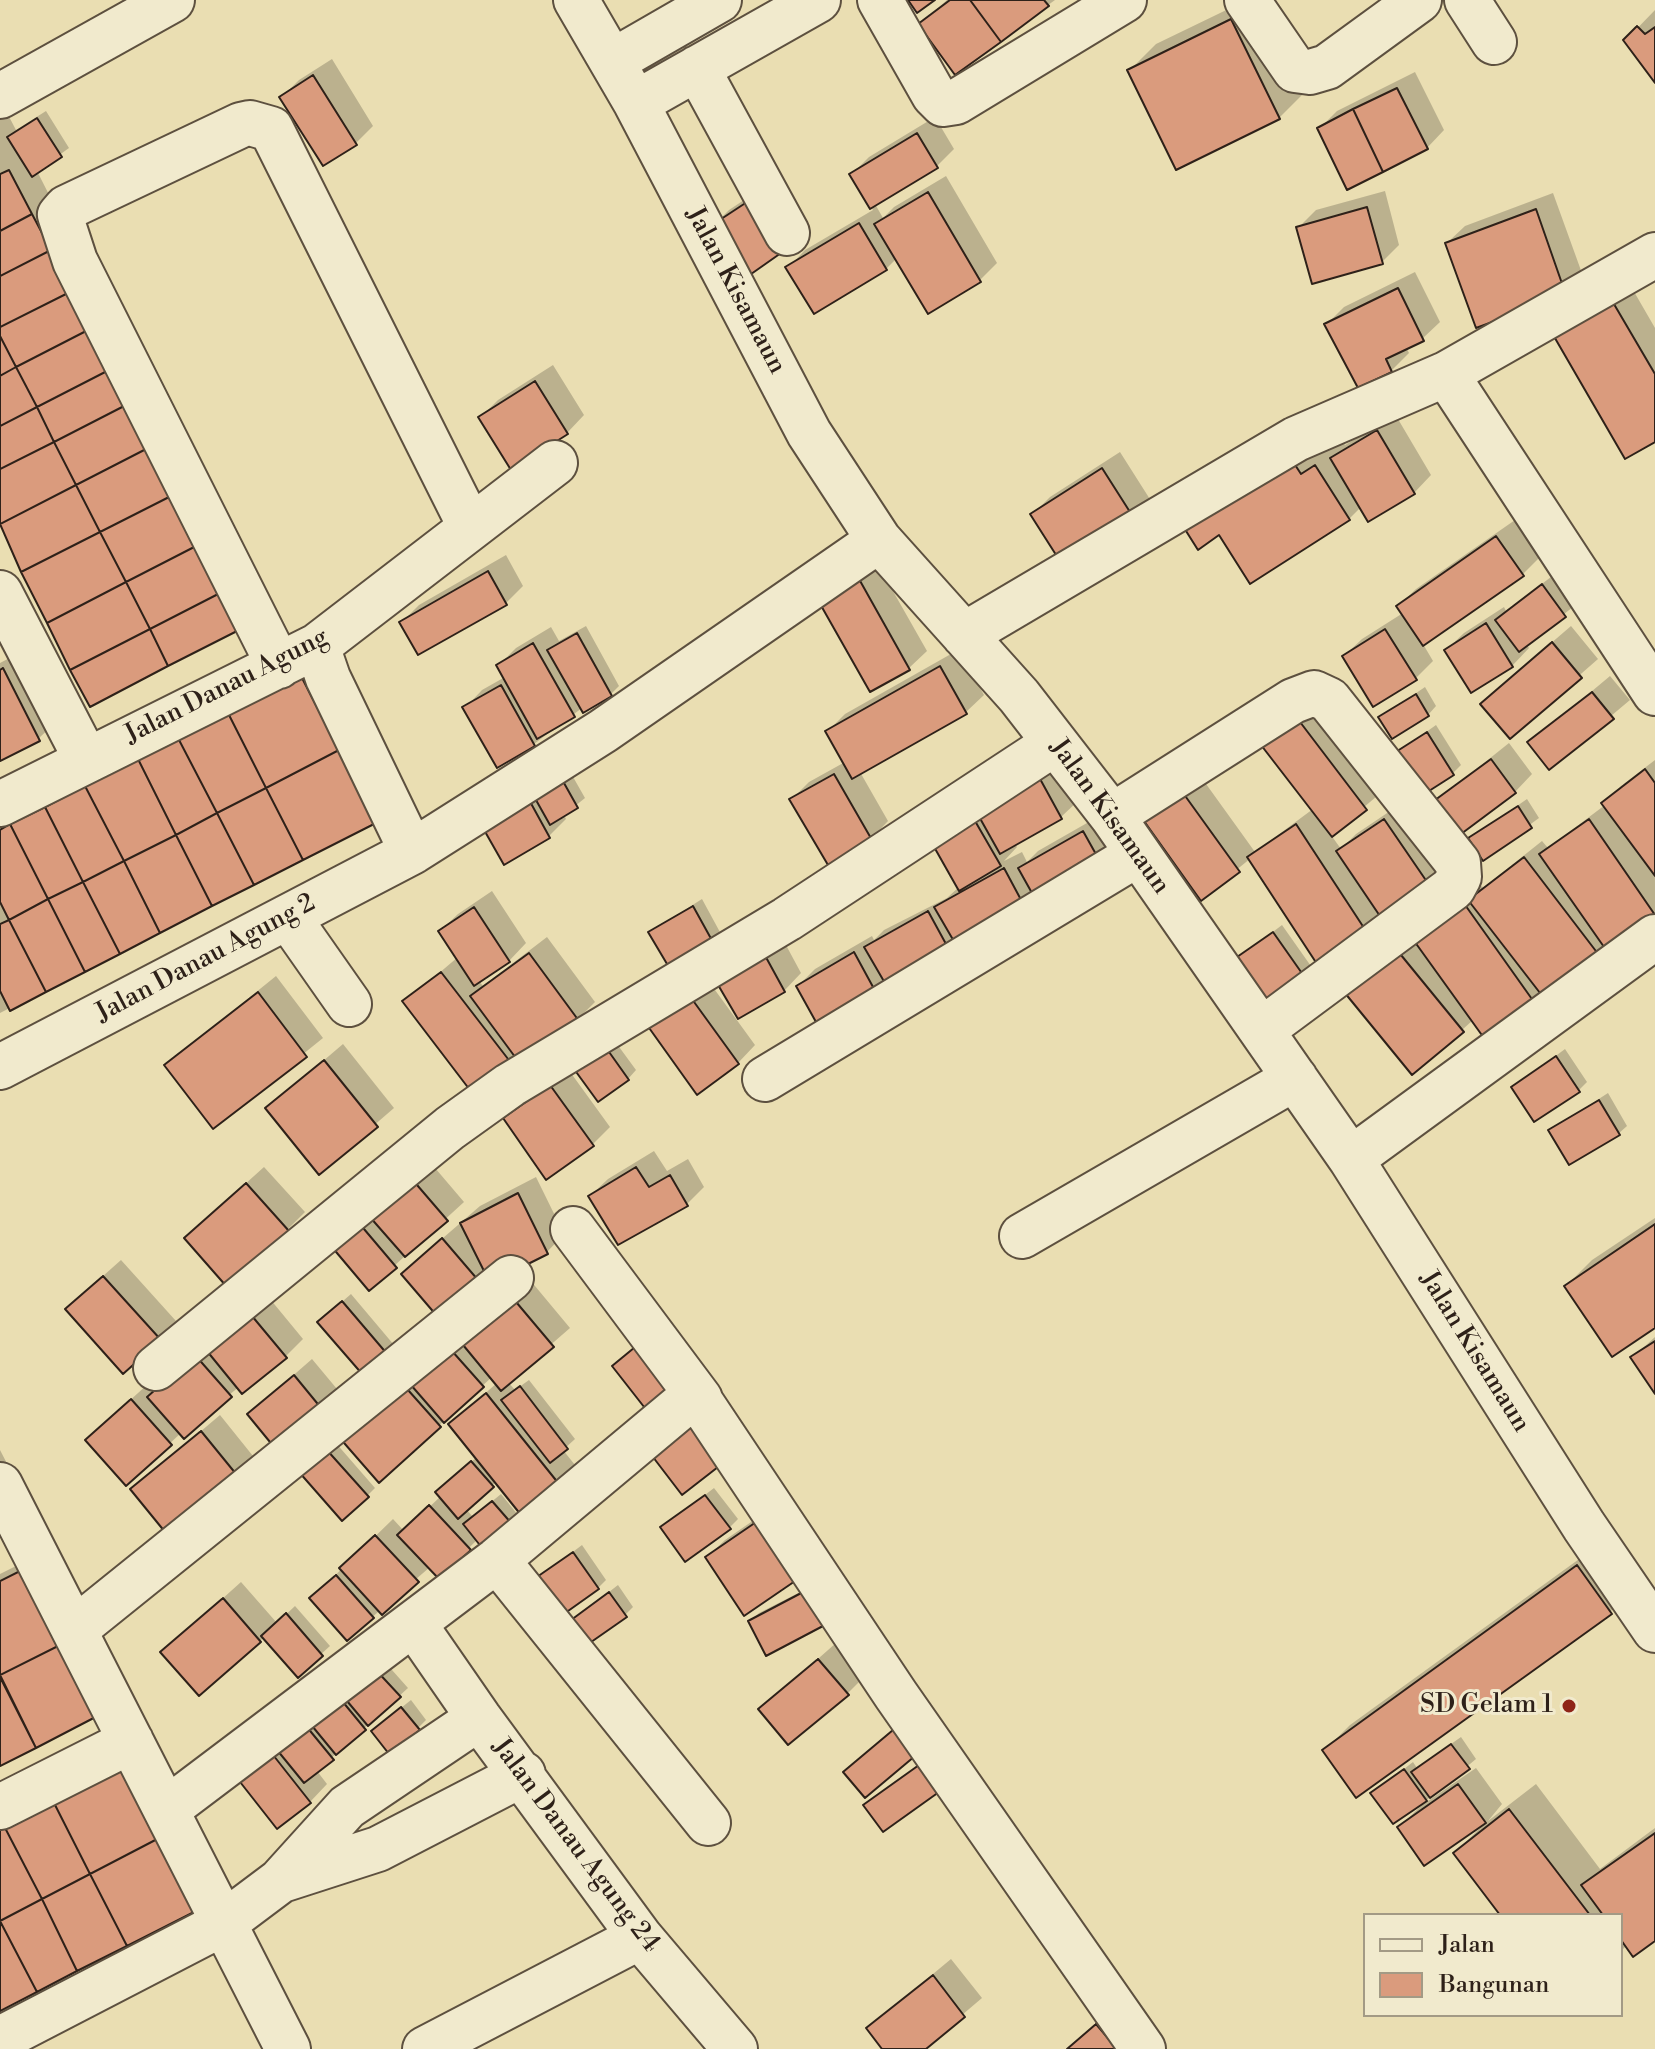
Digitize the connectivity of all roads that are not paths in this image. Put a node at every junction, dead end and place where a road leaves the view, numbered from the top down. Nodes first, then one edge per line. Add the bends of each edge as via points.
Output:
1 (172, 0) edge
2 (576, 0) edge
3 (719, 0) edge
4 (818, 0) edge
5 (880, 0) edge
6 (1124, 0) edge
7 (1247, 0) edge
8 (1419, 0) edge
9 (1467, 0) edge
10 (1494, 42) dead end
11 (613, 61) junction
12 (697, 68) junction
13 (0, 96) edge
14 (636, 103) junction
15 (787, 233) dead end
16 (1655, 255) edge
17 (1446, 374) junction
18 (555, 463) dead end
19 (470, 526) junction
20 (879, 540) junction
21 (0, 593) edge
22 (964, 635) junction
23 (298, 656) junction
24 (1655, 693) edge
25 (1055, 743) junction
26 (86, 759) junction
27 (0, 804) edge
28 (1112, 816) junction
29 (412, 852) junction
30 (1138, 854) junction
31 (288, 917) junction
32 (1655, 937) edge
33 (349, 1004) dead end
34 (1263, 1029) junction
35 (0, 1067) edge
36 (1295, 1078) junction
37 (765, 1079) dead end
38 (1351, 1159) junction
39 (573, 1229) dead end
40 (1022, 1236) dead end
41 (511, 1278) dead end
42 (156, 1368) dead end
43 (700, 1399) junction
44 (0, 1485) edge
45 (17, 1559) edge
46 (497, 1560) junction
47 (1652, 1619) edge
48 (74, 1630) junction
49 (423, 1637) dead end
50 (479, 1718) junction
51 (131, 1741) junction
52 (523, 1774) junction
53 (0, 1807) edge
54 (166, 1810) junction
55 (708, 1823) dead end
56 (280, 1881) junction
57 (224, 1923) junction
58 (640, 1937) junction
59 (0, 2039) edge
60 (288, 2049) edge
61 (425, 2049) edge
62 (735, 2049) edge
63 (1143, 2049) edge

1 - 13 street
2 - 11 street, Jalan Kisamaun
3 - 11 street
4 - 12 street
5 - 6 street via 943,104 956,102
7 - 8 street via 1295,70 1310,72 1327,67
9 - 10 street
11 - 14 street, Jalan Kisamaun
12 - 14 street
12 - 15 street
14 - 20 street, Jalan Kisamaun via 809,433
16 - 17 street
17 - 22 street via 1296,439
17 - 24 street
18 - 19 street, Jalan Danau Agung
19 - 23 street, Jalan Danau Agung
19 - 23 street via 271,129 241,125 66,208 60,215 75,261
20 - 22 street, Jalan Kisamaun
20 - 29 street, Jalan Danau Agung 2 via 603,731
21 - 26 street
22 - 25 street, Jalan Kisamaun
23 - 26 street, Jalan Danau Agung
23 - 29 street via 328,678
25 - 28 street, Jalan Kisamaun
25 - 42 street via 787,919 510,1085
26 - 27 street, Jalan Danau Agung
28 - 30 street, Jalan Kisamaun
28 - 34 street via 1293,701 1314,693 1329,700 1458,863 1453,888
29 - 31 street, Jalan Danau Agung 2
30 - 34 street, Jalan Kisamaun
30 - 37 street
31 - 33 street
31 - 35 street, Jalan Danau Agung 2
32 - 38 street
34 - 36 street, Jalan Kisamaun
36 - 38 street, Jalan Kisamaun
36 - 40 street
38 - 47 street, Jalan Kisamaun via 1584,1526
39 - 43 street
41 - 48 street
43 - 46 street via 686,1402
43 - 63 street via 896,1695
44 - 45 street
45 - 48 street
46 - 54 street
46 - 55 street
48 - 51 street
49 - 50 street, Jalan Danau Agung 24
50 - 52 street, Jalan Danau Agung 24
50 - 56 street via 347,1807
51 - 53 street
51 - 54 street
52 - 56 street via 378,1849
52 - 58 street, Jalan Danau Agung 24
54 - 57 street
56 - 57 street
57 - 59 street
57 - 60 street
58 - 61 street
58 - 62 street, Jalan Danau Agung 24

